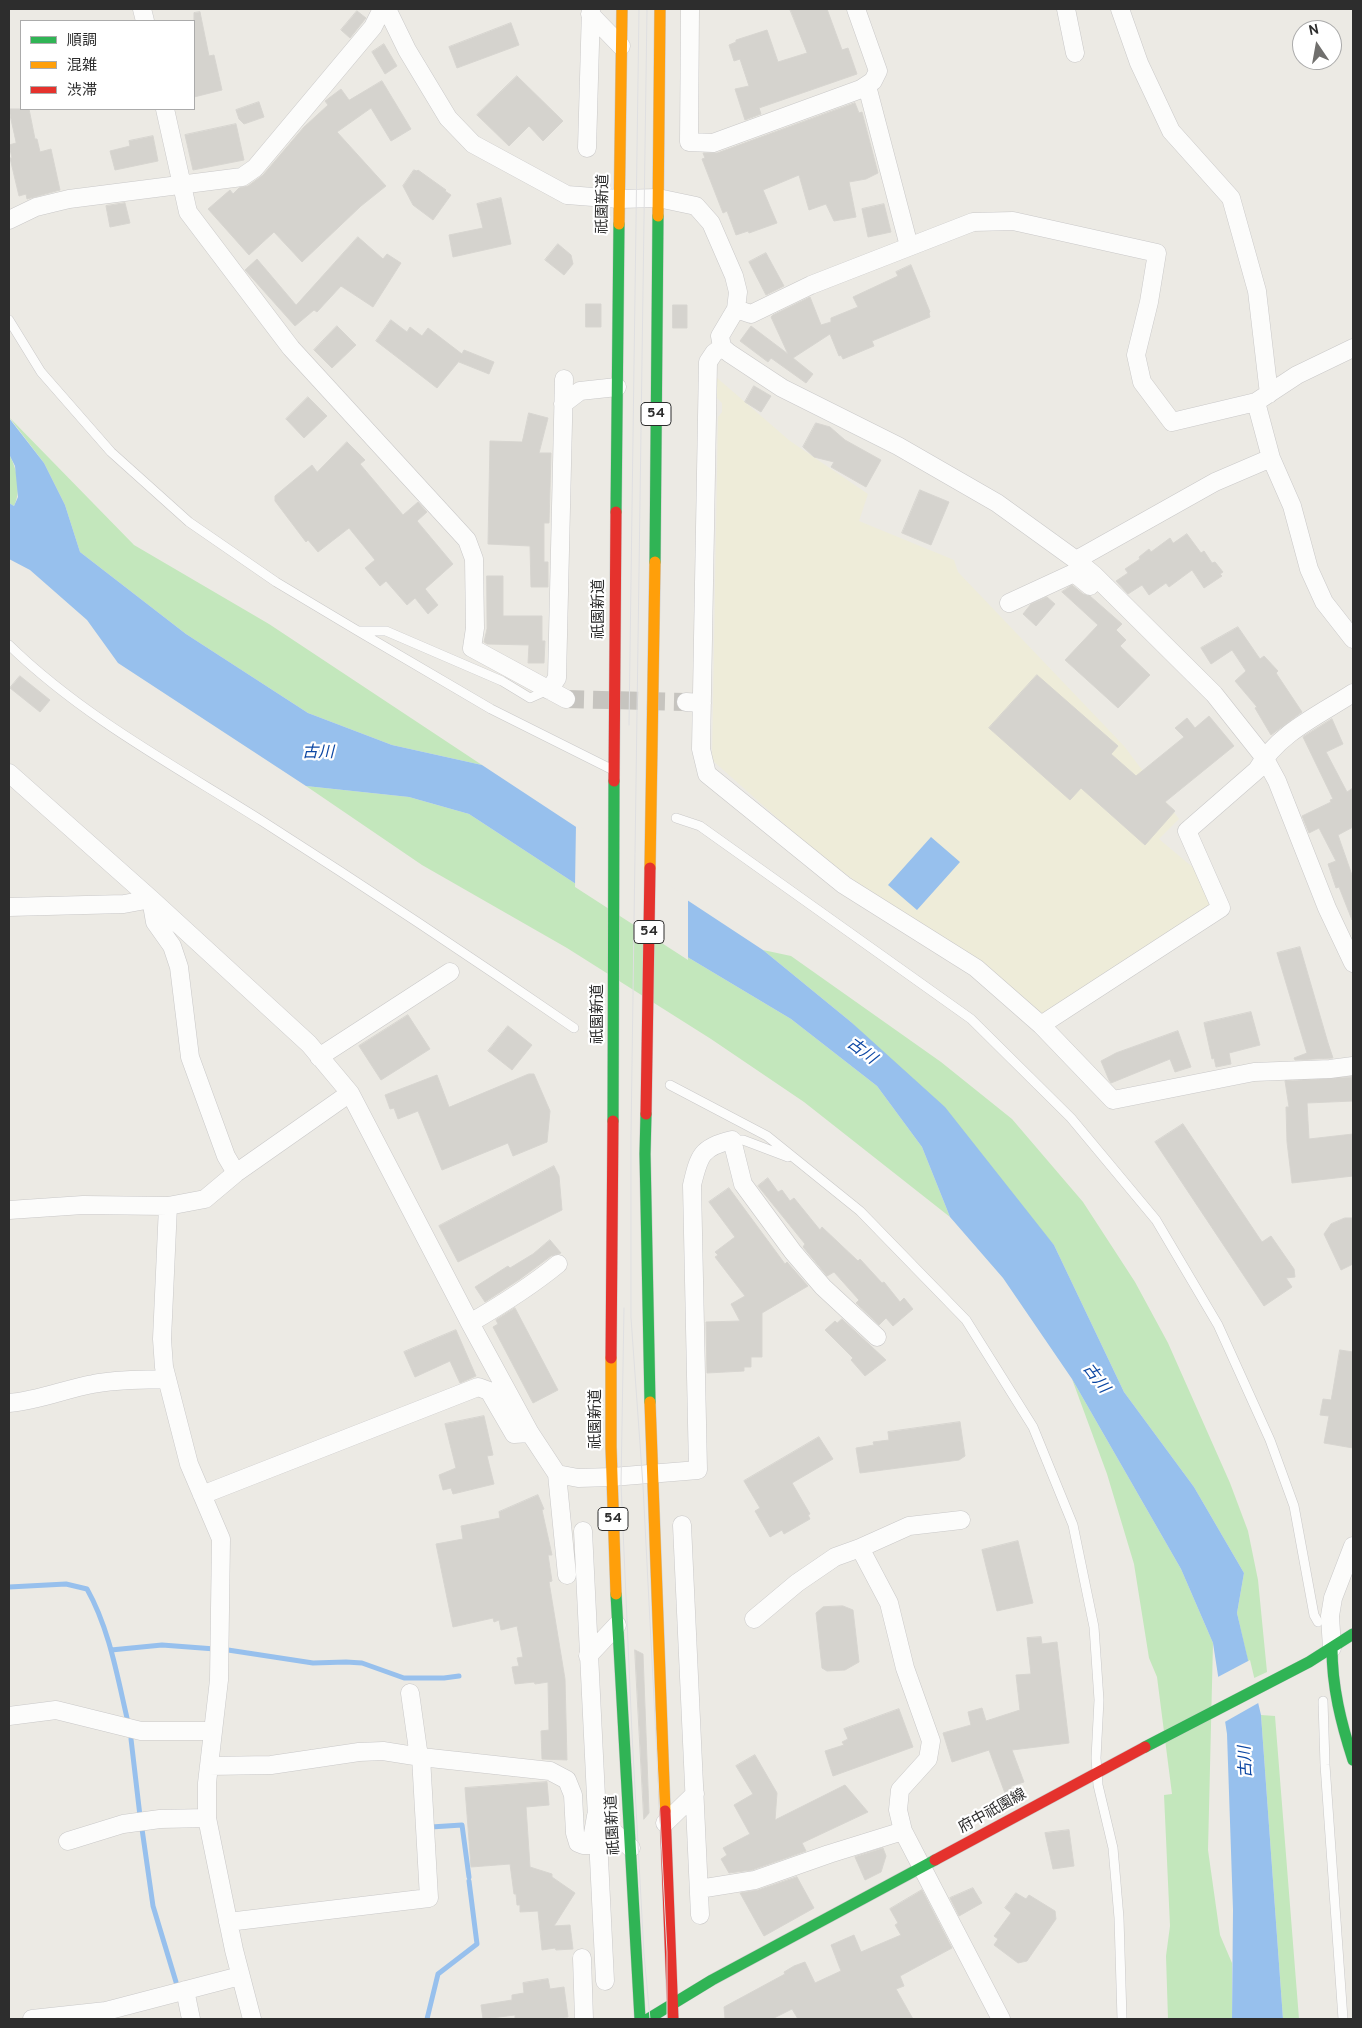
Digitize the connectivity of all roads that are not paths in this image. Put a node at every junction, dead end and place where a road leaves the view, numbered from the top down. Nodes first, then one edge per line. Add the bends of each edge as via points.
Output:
1 (382, 9) edge
2 (387, 9) edge
3 (622, 9) edge
4 (660, 9) edge
5 (690, 9) edge
6 (856, 9) edge
7 (1066, 9) edge
8 (1120, 9) edge
9 (590, 12) edge
10 (621, 46) junction
11 (1075, 53) dead end
12 (866, 86) junction
13 (165, 110) edge
14 (587, 148) dead end
15 (182, 185) junction
16 (658, 198) junction
17 (619, 199) junction
18 (9, 220) edge
19 (909, 246) junction
20 (736, 309) junction
21 (9, 320) edge
22 (722, 347) junction
23 (1353, 348) edge
24 (564, 379) dead end
25 (617, 387) junction
26 (1263, 398) junction
27 (563, 404) junction
28 (1271, 458) junction
29 (1076, 560) junction
30 (1104, 585) junction
31 (1009, 603) dead end
32 (358, 631) junction
33 (1353, 638) edge
34 (9, 645) edge
35 (548, 690) junction
36 (1353, 693) edge
37 (566, 699) tunnel mouth
38 (1264, 757) junction
39 (614, 771) junction
40 (9, 773) edge
41 (676, 818) dead end
42 (151, 899) junction
43 (9, 908) edge
44 (1353, 963) edge
45 (450, 972) dead end
46 (1041, 1025) junction
47 (574, 1028) dead end
48 (319, 1057) junction
49 (1353, 1066) edge
50 (670, 1085) dead end
51 (350, 1093) junction
52 (732, 1140) junction
53 (797, 1161) junction
54 (236, 1173) junction
55 (168, 1206) junction
56 (9, 1210) edge
57 (558, 1264) dead end
58 (470, 1323) junction
59 (877, 1337) dead end
60 (167, 1379) junction
61 (9, 1403) edge
62 (530, 1433) junction
63 (650, 1473) junction
64 (557, 1474) junction
65 (612, 1477) junction
66 (202, 1495) junction
67 (961, 1520) dead end
68 (682, 1526) dead end
69 (583, 1531) dead end
70 (1353, 1546) edge
71 (860, 1548) junction
72 (567, 1575) dead end
73 (656, 1605) junction
74 (754, 1620) dead end
75 (1318, 1622) dead end
76 (617, 1625) junction
77 (1353, 1634) edge
78 (686, 1639) junction
79 (1332, 1648) junction
80 (588, 1656) junction
81 (410, 1693) dead end
82 (1322, 1701) dead end
83 (9, 1716) edge
84 (213, 1731) junction
85 (421, 1757) junction
86 (1353, 1760) edge
87 (209, 1766) junction
88 (1097, 1773) junction
89 (695, 1794) junction
90 (596, 1816) junction
91 (207, 1818) junction
92 (665, 1824) junction
93 (903, 1831) junction
94 (68, 1841) dead end
95 (631, 1848) junction
96 (921, 1869) junction
97 (699, 1889) junction
98 (700, 1915) dead end
99 (228, 1922) junction
100 (582, 1958) dead end
101 (240, 1976) junction
102 (605, 1981) dead end
103 (185, 1990) junction
104 (672, 2004) junction
105 (32, 2019) edge
106 (192, 2019) edge
107 (252, 2019) edge
108 (584, 2019) edge
109 (640, 2019) edge
110 (648, 2019) edge
111 (673, 2019) edge
112 (1001, 2019) edge
113 (1122, 2019) edge
114 (1343, 2019) edge

1 - 15 street via 373,28 255,168 242,177
2 - 17 street via 407,50 448,118 473,144 568,196
3 - 10 main road, 祇園新道 / 54
4 - 16 main road, 54
5 - 12 street via 689,142 713,142
6 - 12 street via 878,71
7 - 11 street
8 - 26 street via 1139,64 1171,131 1231,198 1257,291
9 - 10 street
9 - 14 street
10 - 17 main road, 祇園新道 / 54
12 - 19 street
13 - 15 street
15 - 18 street via 69,199 36,207
15 - 35 street via 188,212 291,348 466,540 474,559 475,628 472,648
16 - 17 street
16 - 20 street via 696,206 711,223 734,276 738,292
16 - 63 main road, 54 via 645,1154
17 - 25 main road, 祇園新道 / 54
19 - 20 street via 811,285 751,314
19 - 26 street via 973,222 1013,221 1157,253 1150,302 1136,356 1142,382 1172,422
20 - 22 street via 720,336
21 - 32 lane via 41,372 111,452 189,522 276,582
22 - 29 street via 782,388 898,446 997,502
22 - 46 street via 708,362 694,703 707,774 844,886 976,968
23 - 26 street via 1297,375
24 - 27 street
25 - 27 street via 580,391
25 - 39 main road, 祇園新道 / 54
26 - 28 street
27 - 35 street via 557,678
28 - 29 street via 1215,482
28 - 33 street via 1292,506 1312,578 1324,602
29 - 30 street
30 - 31 street via 1097,592 1074,573
30 - 38 street via 1214,694
32 - 35 lane via 386,631 502,682 530,698
32 - 39 lane via 490,709
34 - 47 lane via 114,730 448,941
35 - 37 street
36 - 38 street via 1281,739
38 - 44 street
38 - 46 street via 1257,770 1187,830 1221,908
39 - 65 main road, 祇園新道 / 54
40 - 42 street
41 - 75 lane via 700,826 971,1020 1071,1118 1156,1220 1218,1325 1270,1440 1294,1506
42 - 43 street via 124,904
42 - 48 street via 309,1044
42 - 54 street via 156,922 172,946 179,967 190,1057 226,1156
45 - 48 street
46 - 49 street via 1113,1100 1254,1072 1330,1070
48 - 51 street
50 - 53 lane via 767,1136
51 - 54 street
51 - 58 street
52 - 53 lane via 743,1140
52 - 59 street via 744,1184 793,1252 823,1288
52 - 63 street via 714,1144 699,1158 692,1185 698,1470
53 - 88 lane via 860,1211 966,1320 1033,1427 1073,1524 1094,1627 1099,1700
54 - 55 street via 205,1199
55 - 56 street via 83,1205
55 - 60 street via 162,1339
57 - 58 street via 509,1301
58 - 62 street
60 - 61 street via 116,1380
60 - 66 street via 189,1464
62 - 64 street
62 - 66 street via 514,1434 489,1391 478,1388
63 - 65 street
63 - 73 main road, 54
64 - 65 street via 578,1478
64 - 72 street
65 - 76 main road, 祇園新道 / 54
66 - 84 street via 221,1539 219,1680
67 - 71 street via 909,1526
68 - 78 street
69 - 80 street
70 - 79 street via 1333,1598 1330,1616
71 - 74 street via 835,1557 797,1582
71 - 93 street via 889,1603 905,1668 931,1740 928,1759 900,1790 898,1810
73 - 78 street
73 - 92 main road, 54
76 - 80 street
76 - 95 main road, 祇園新道 / 54
77 - 79 main road, 府中祇園線
78 - 89 street
79 - 86 main road via 1336,1702
79 - 88 main road, 府中祇園線
80 - 90 street
81 - 85 street
82 - 114 lane
83 - 84 street via 56,1710 141,1731
84 - 87 street
85 - 87 street via 383,1751 359,1752 271,1765
85 - 90 street via 550,1771 567,1780 573,1795 578,1843 591,1845
85 - 99 street via 429,1898
87 - 91 street
88 - 96 main road, 府中祇園線
88 - 113 lane via 1113,1848
89 - 92 street
89 - 97 street
90 - 95 street
90 - 102 street
91 - 94 street via 123,1824
91 - 99 street
92 - 104 main road, 54
93 - 96 street
93 - 97 street via 755,1880
95 - 109 main road, 祇園新道 / 54
96 - 104 main road, 府中祇園線
96 - 112 street
97 - 98 street
99 - 101 street
100 - 108 street
101 - 103 street
101 - 107 street
103 - 105 street via 106,2011
103 - 106 street
104 - 110 main road, 府中祇園線
104 - 111 main road, 54

